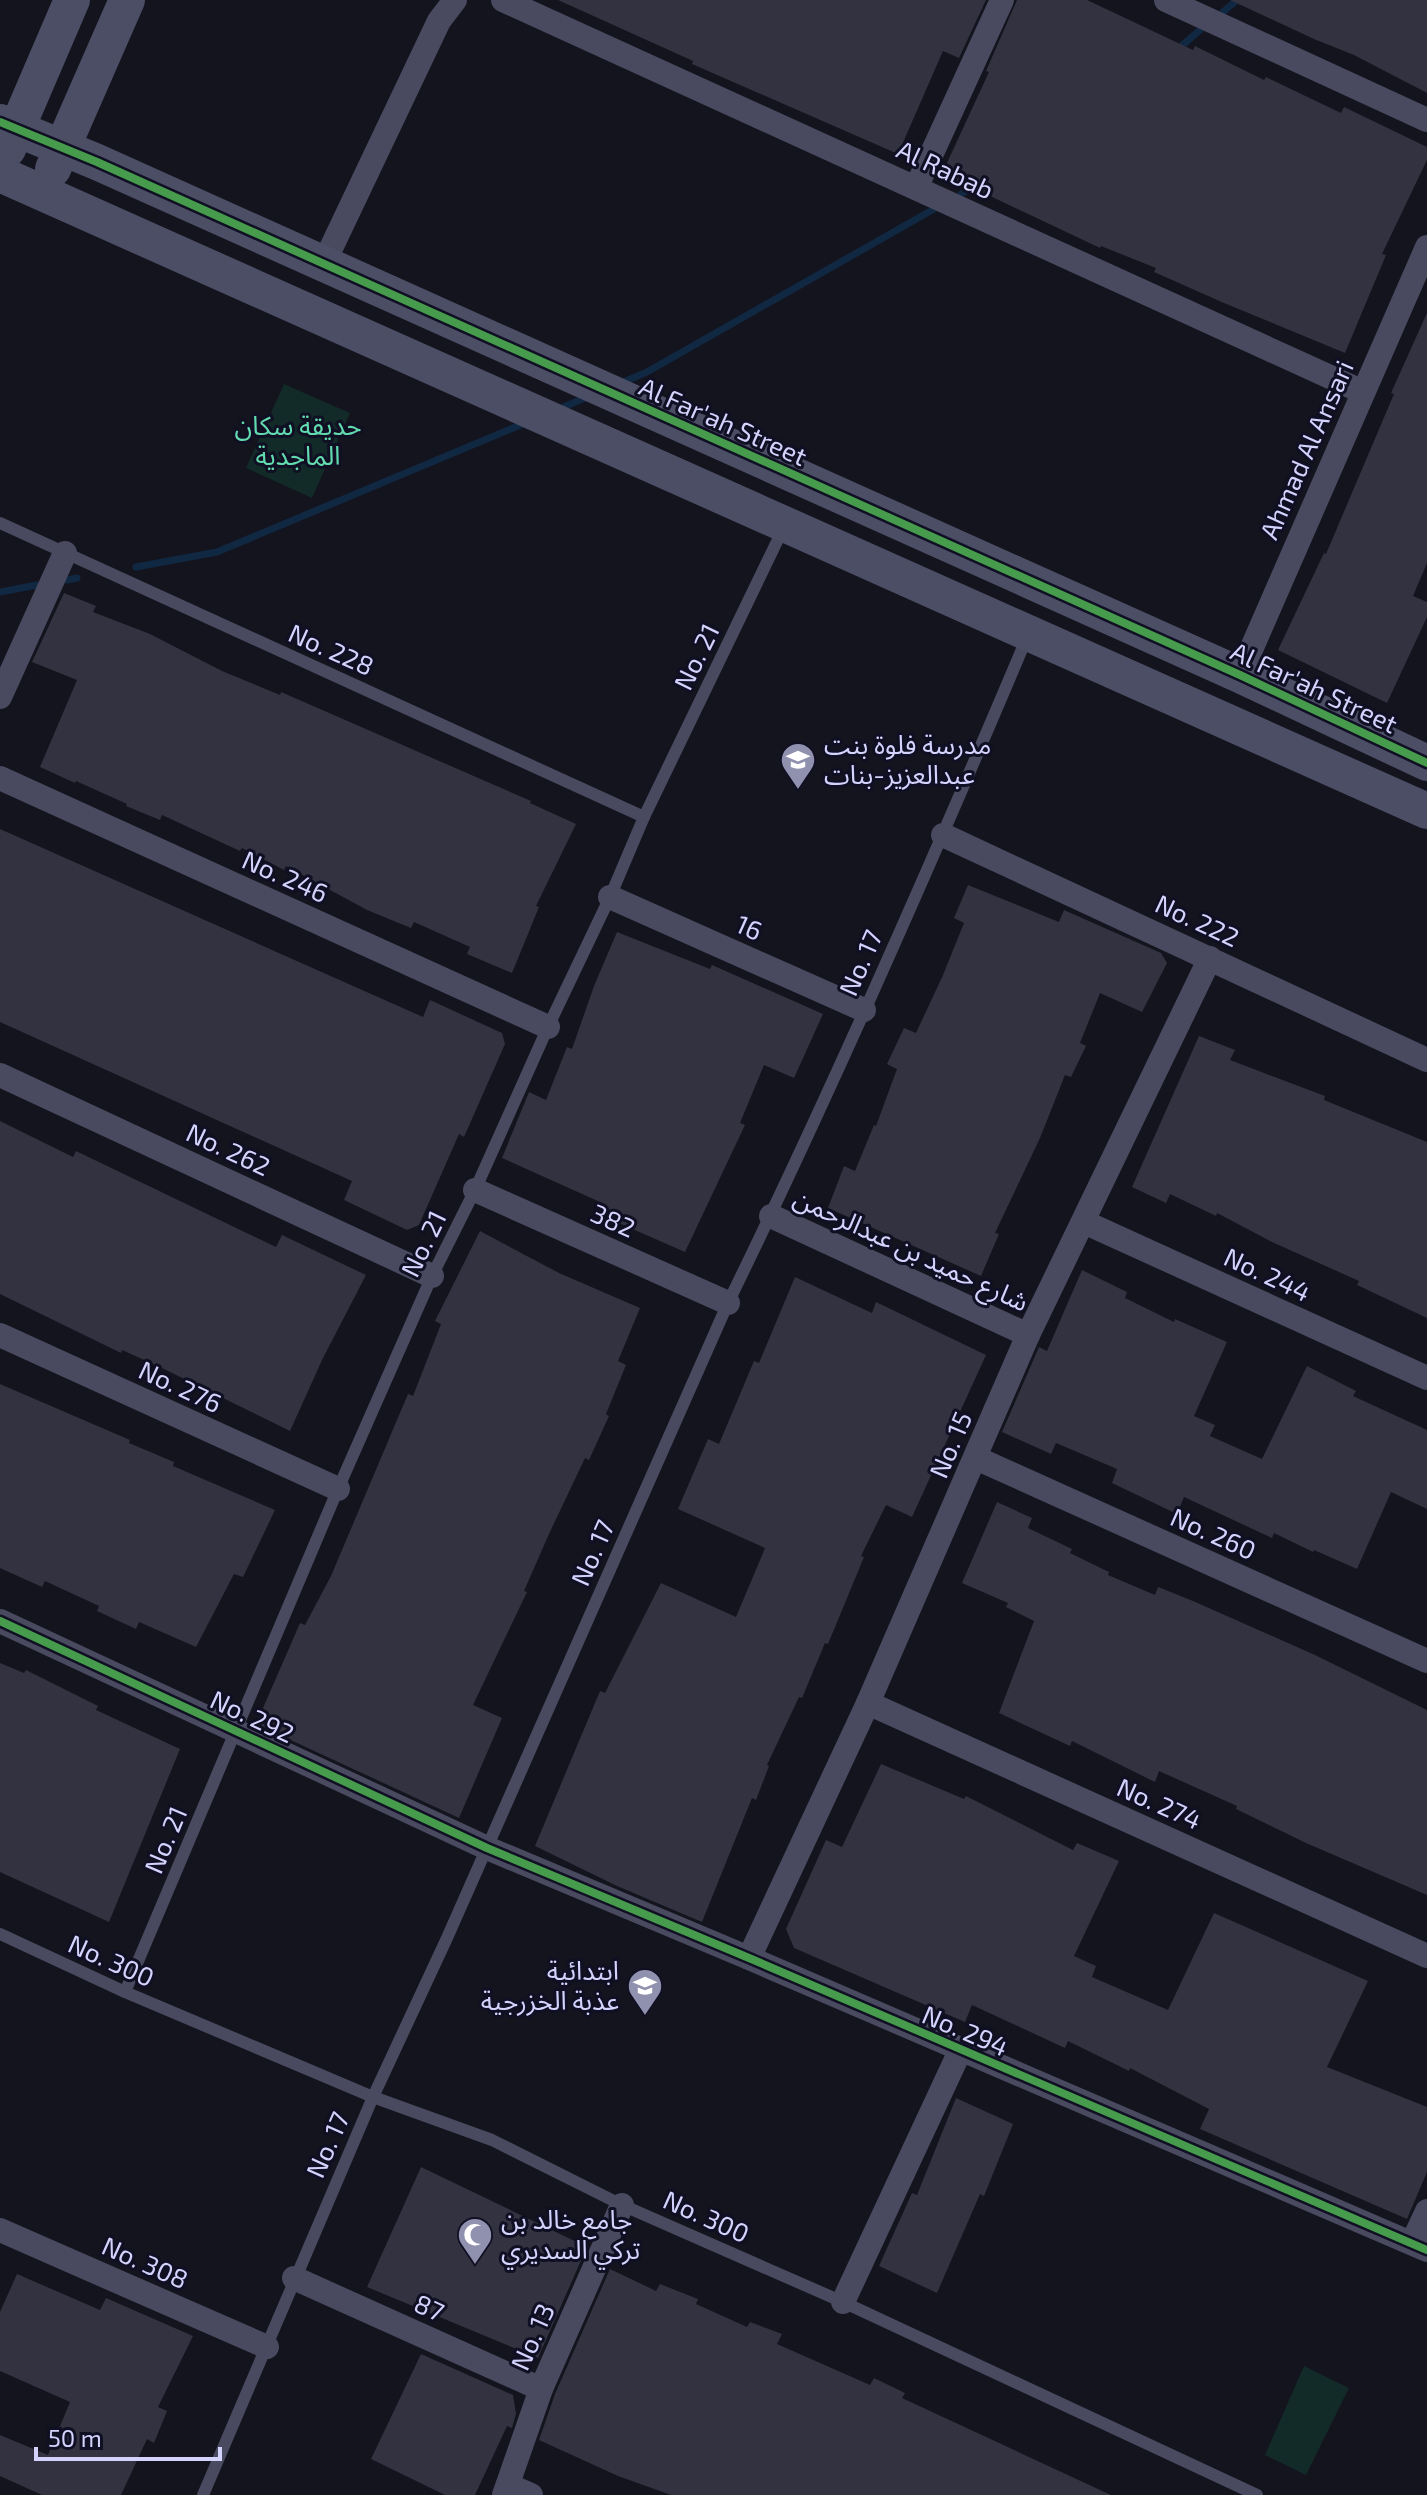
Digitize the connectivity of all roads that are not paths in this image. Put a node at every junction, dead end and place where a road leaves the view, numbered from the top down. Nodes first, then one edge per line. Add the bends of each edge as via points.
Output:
1 (72, 0) edge
2 (127, 0) edge
3 (455, 0) edge
4 (503, 0) edge
5 (1002, 0) edge
6 (1166, 0) edge
7 (48, 54) junction
8 (97, 70) junction
9 (1427, 120) edge
10 (8, 126) edge
11 (62, 148) junction
12 (0, 168) edge
13 (0, 174) edge
14 (916, 188) junction
15 (43, 192) junction
16 (1427, 247) edge
17 (323, 265) junction
18 (1363, 392) junction
19 (0, 523) edge
20 (784, 526) junction
21 (65, 553) junction
22 (1029, 632) junction
23 (1240, 675) junction
24 (0, 697) edge
25 (1427, 763) edge
26 (0, 778) edge
27 (1427, 811) edge
28 (644, 817) junction
29 (943, 835) junction
30 (610, 897) junction
31 (1210, 958) junction
32 (864, 1010) junction
33 (548, 1027) junction
34 (1427, 1060) edge
35 (0, 1075) edge
36 (475, 1190) junction
37 (771, 1216) junction
38 (1084, 1222) junction
39 (432, 1276) junction
40 (728, 1303) junction
41 (0, 1335) edge
42 (1028, 1335) junction
43 (1427, 1378) edge
44 (976, 1458) junction
45 (338, 1489) junction
46 (0, 1621) edge
47 (1427, 1661) edge
48 (868, 1703) junction
49 (236, 1732) junction
50 (487, 1848) junction
51 (0, 1934) edge
52 (1427, 1956) edge
53 (749, 1958) junction
54 (125, 1992) junction
55 (960, 2051) junction
56 (373, 2097) junction
57 (622, 2205) junction
58 (1427, 2211) edge
59 (0, 2230) edge
60 (1420, 2247) edge
61 (294, 2278) junction
62 (843, 2302) junction
63 (267, 2347) junction
64 (541, 2389) junction
65 (506, 2490) edge
66 (203, 2495) edge
67 (531, 2495) edge
68 (1257, 2495) edge

1 - 7 street
2 - 8 street
3 - 17 street via 439,21
4 - 14 street, Al Rabab
5 - 14 street
6 - 9 street
7 - 8 street via 39,97 48,107 62,109
7 - 10 street
8 - 11 street
10 - 11 street, Al Far'ah Street
10 - 12 street
11 - 15 street
11 - 17 street, Al Far'ah Street
13 - 15 street
14 - 18 street, Al Rabab
15 - 20 street
16 - 18 street, Ahmad Al Ansari
17 - 23 street, Al Far'ah Street
18 - 23 street, Ahmad Al Ansari
19 - 21 lane, No. 228
20 - 22 street
20 - 28 lane, No. 21
21 - 24 street
21 - 28 lane, No. 228
22 - 27 street
22 - 29 lane, No. 17
23 - 25 street, Al Far'ah Street
26 - 33 street, No. 246
28 - 30 lane, No. 21
29 - 31 street, No. 222
29 - 32 lane, No. 17
30 - 32 street, 16
30 - 33 lane, No. 21
31 - 34 street, No. 222
31 - 38 street, No. 15
32 - 37 lane, No. 17
33 - 36 lane, No. 21
35 - 39 street, No. 262
36 - 39 lane, No. 21
36 - 40 street, 382
37 - 40 lane, No. 17
37 - 42 street, شارع حميد بن عبدالرحمن
38 - 42 street, No. 15
38 - 43 street, No. 244
39 - 45 lane, No. 21
40 - 50 lane, No. 17
41 - 45 street, No. 276
42 - 44 street, No. 15
44 - 47 street, No. 260
44 - 48 street, No. 15
45 - 49 lane, No. 21
46 - 49 street, No. 292
48 - 52 street, No. 274
48 - 53 street, No. 15
49 - 50 street, No. 292
49 - 54 lane, No. 21
50 - 53 street, No. 294
50 - 56 lane, No. 17
51 - 54 lane, No. 300
53 - 55 street, No. 294
54 - 56 lane, No. 300
55 - 60 street, No. 294
55 - 62 street
56 - 57 lane, No. 300 via 492,2140
56 - 61 lane, No. 17
57 - 62 lane, No. 300
57 - 64 street, No. 13
58 - 60 street
59 - 63 street, No. 308
61 - 63 lane, No. 17
61 - 64 street, 87
62 - 68 lane, No. 300
63 - 66 lane, No. 17
64 - 65 street, No. 13
65 - 67 street

